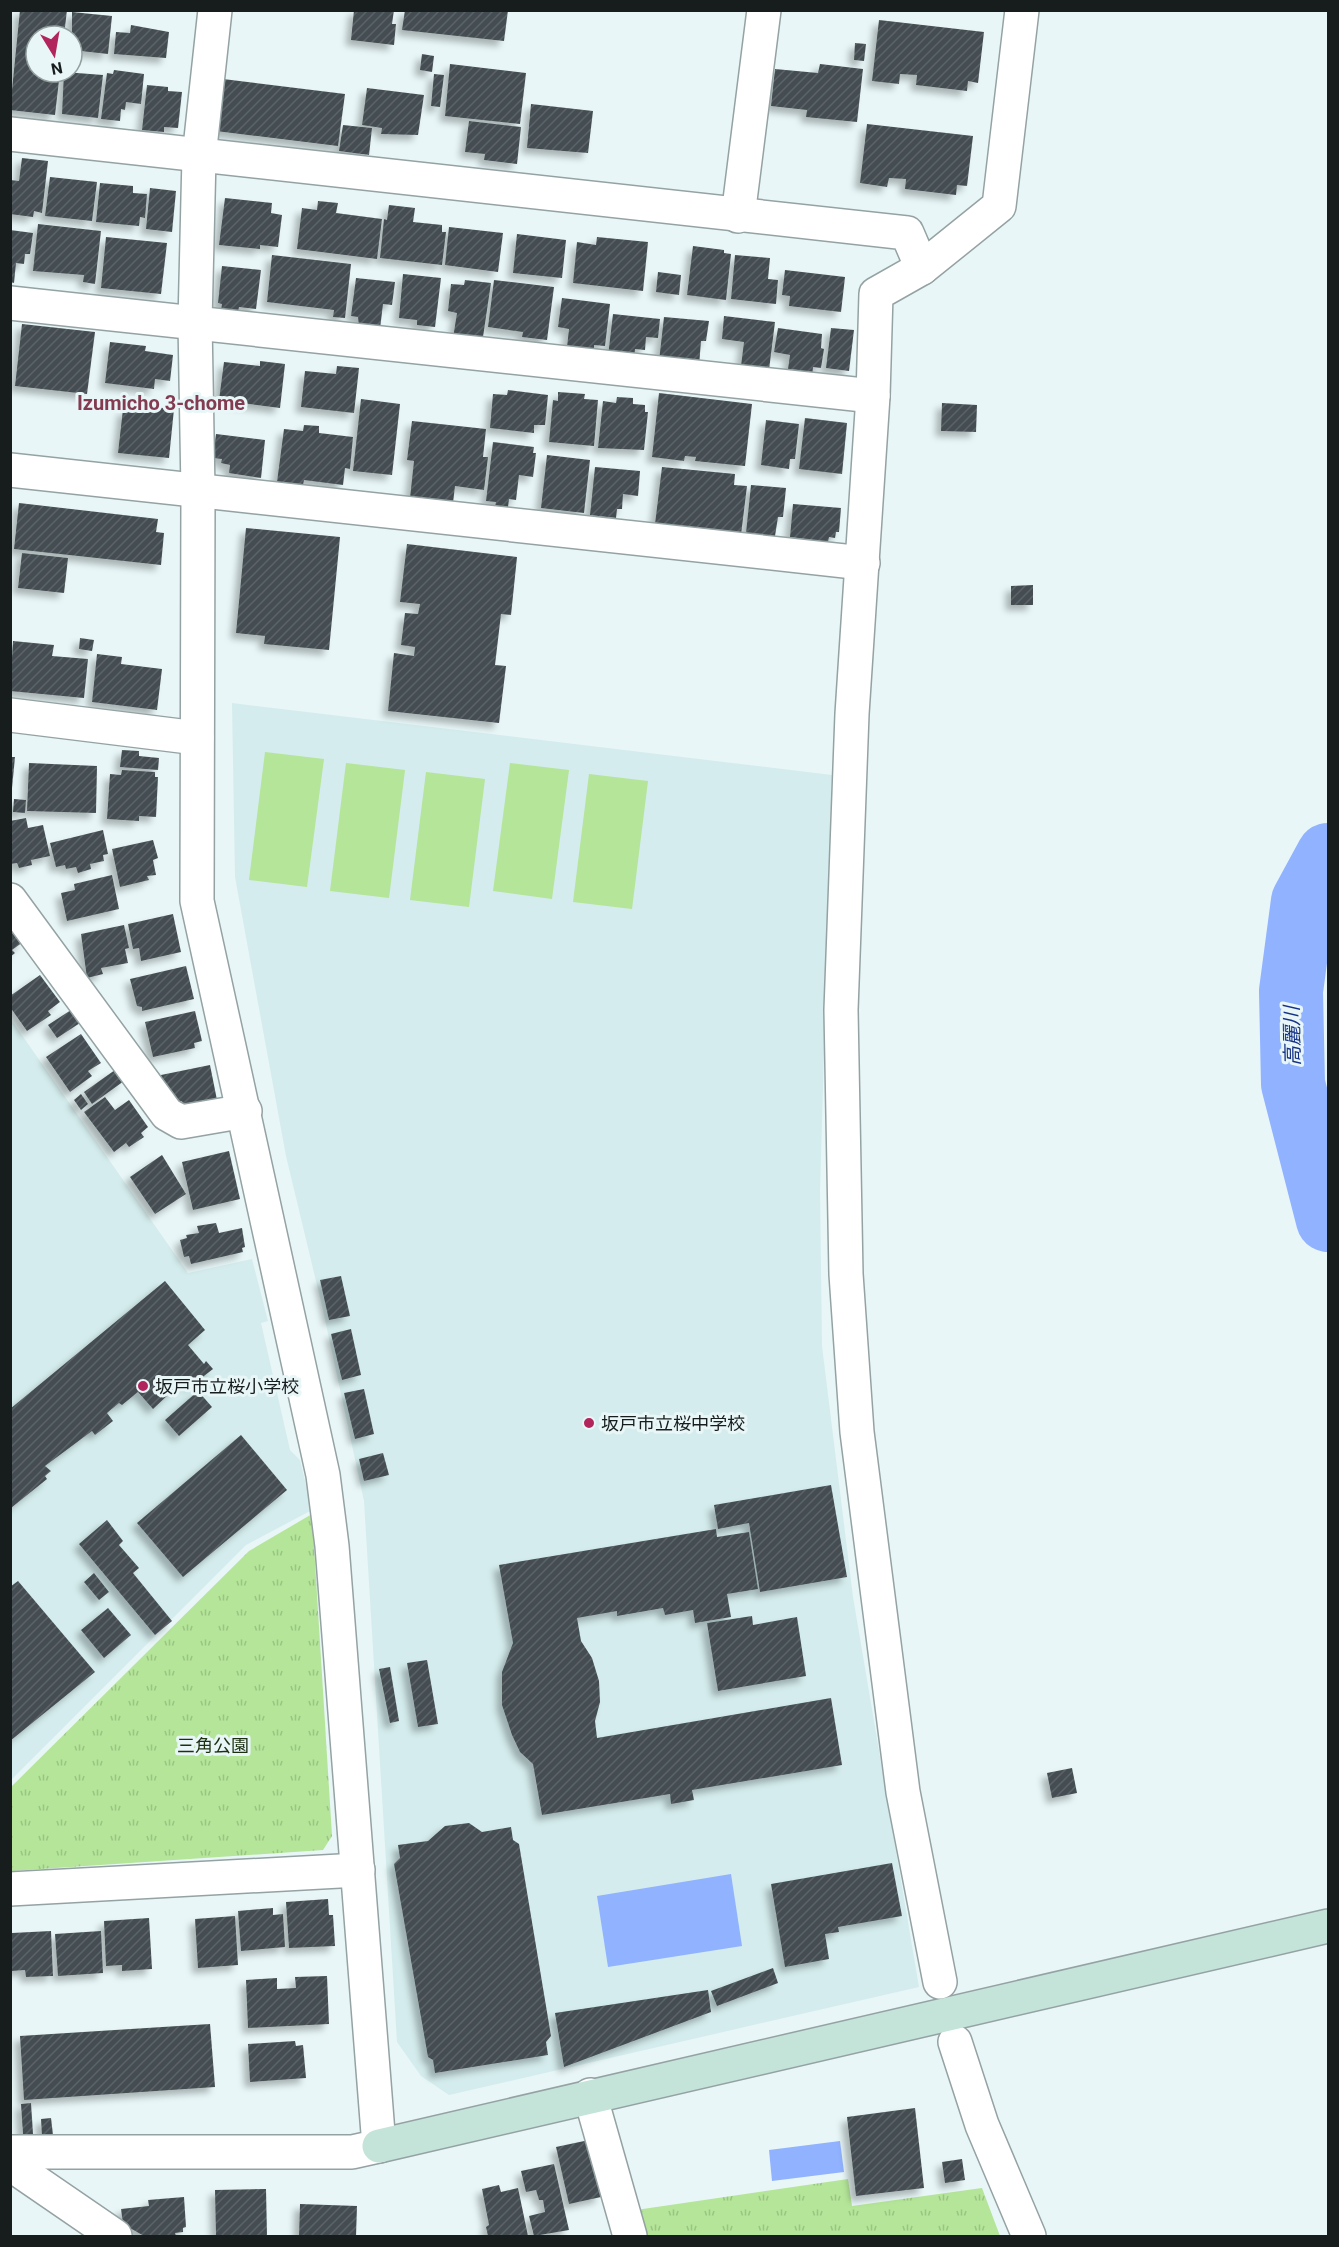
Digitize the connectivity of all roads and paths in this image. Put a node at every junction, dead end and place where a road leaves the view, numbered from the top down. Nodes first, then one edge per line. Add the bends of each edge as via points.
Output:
1 (216, 10) edge
2 (764, 10) edge
3 (1022, 10) edge
4 (10, 134) edge
5 (199, 157) junction
6 (738, 216) junction
7 (922, 268) junction
8 (10, 303) edge
9 (195, 322) junction
10 (873, 396) junction
11 (10, 470) edge
12 (198, 491) junction
13 (863, 563) junction
14 (10, 715) edge
15 (197, 738) junction
16 (10, 900) edge
17 (245, 1111) junction
18 (358, 1870) junction
19 (10, 1889) edge
20 (1329, 1926) edge
21 (940, 1982) dead end
22 (956, 2042) dead end
23 (590, 2095) junction
24 (379, 2146) junction
25 (10, 2152) edge
26 (10, 2164) edge
27 (115, 2236) edge
28 (630, 2236) edge
29 (1029, 2236) edge

1 - 5 street
2 - 6 street
3 - 7 street via 999,206
4 - 5 street
5 - 6 street
5 - 9 street
6 - 7 street via 907,233
7 - 10 street via 876,294
8 - 9 street
9 - 10 street
9 - 12 street
10 - 13 street
11 - 12 street
12 - 13 street
12 - 15 street
13 - 21 street via 852,714 841,1010 846,1274 857,1432 903,1792
14 - 15 street
15 - 17 street via 197,902
16 - 17 street via 168,1114 182,1122
17 - 18 street via 322,1475 332,1546
18 - 19 street
18 - 24 street
20 - 23 street
22 - 29 street via 982,2125
23 - 24 street
23 - 28 street
24 - 25 street via 352,2152
26 - 27 street

